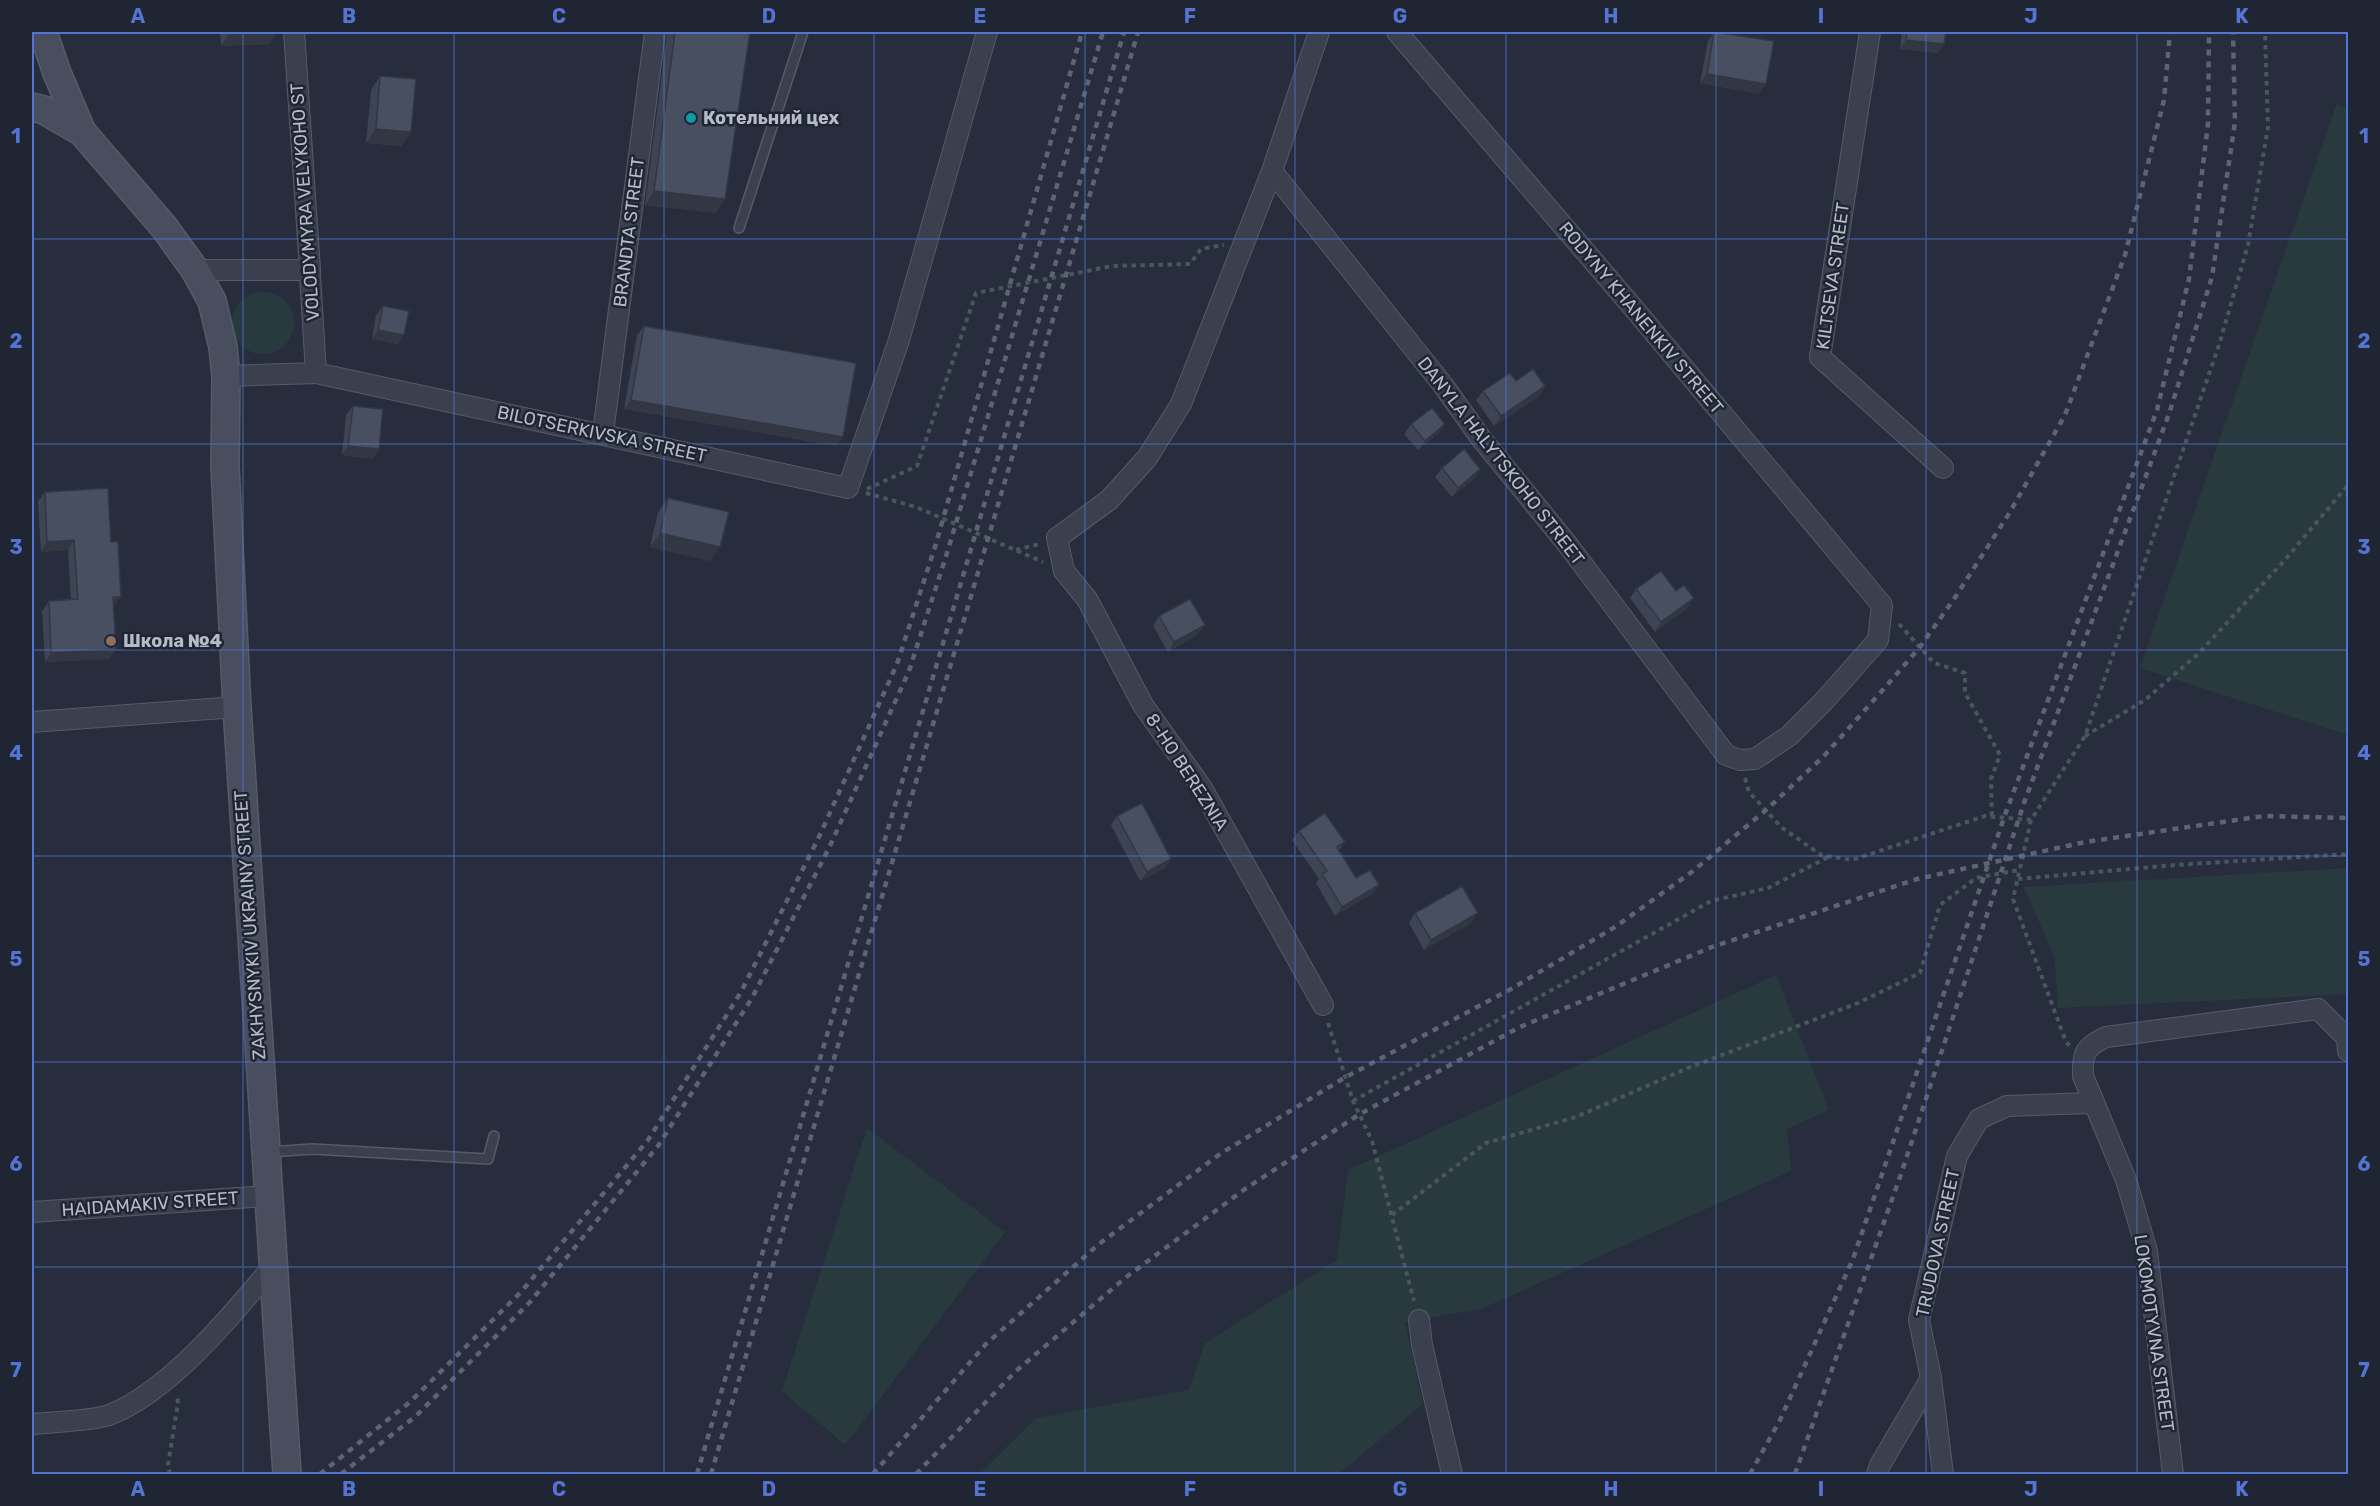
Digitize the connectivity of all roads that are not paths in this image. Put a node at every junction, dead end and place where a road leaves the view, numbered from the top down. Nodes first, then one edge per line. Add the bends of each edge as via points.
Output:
1 (43, 32) edge
2 (294, 32) edge
3 (655, 32) edge
4 (803, 32) edge
5 (987, 32) edge
6 (1319, 32) edge
7 (1397, 32) edge
8 (1870, 32) edge
9 (32, 107) edge
10 (82, 132) junction
11 (1272, 171) junction
12 (739, 228) dead end
13 (195, 270) junction
14 (310, 270) junction
15 (316, 373) junction
16 (226, 376) junction
17 (603, 433) junction
18 (1943, 468) dead end
19 (237, 707) junction
20 (32, 722) edge
21 (1733, 757) joint
22 (1323, 1005) road end
23 (2348, 1045) edge
24 (2092, 1103) junction
25 (494, 1136) dead end
26 (265, 1153) junction
27 (268, 1196) junction
28 (32, 1212) edge
29 (274, 1265) junction
30 (1419, 1320) road end
31 (1931, 1378) junction
32 (32, 1424) edge
33 (287, 1474) edge
34 (1452, 1474) edge
35 (1877, 1474) edge
36 (1943, 1474) edge
37 (2173, 1474) edge

1 - 10 main road
2 - 14 street, VOLODYMYRA VELYKOHO ST
3 - 17 street, BRANDTA STREET
4 - 12 lane
5 - 17 street, BILOTSERKIVSKA STREET via 899,340 848,488
6 - 11 street
7 - 21 street, RODYNY KHANENKIV STREET via 1882,605 1878,640 1824,701 1789,736 1755,759
8 - 18 street, KILTSEVA STREET via 1820,357
9 - 10 main road
10 - 13 main road via 164,227
11 - 21 street, DANYLA HALYTSKOHO STREET
11 - 22 street, 8-HO BEREZNIA via 1181,404 1147,458 1109,500 1057,538 1064,571 1087,598 1143,705 1202,788
13 - 14 street
13 - 16 main road via 212,301
14 - 15 street, VOLODYMYRA VELYKOHO ST
15 - 16 street, BILOTSERKIVSKA STREET
15 - 17 street, BILOTSERKIVSKA STREET
16 - 19 main road, ZAKHYSNYKIV UKRAINY STREET via 225,467
19 - 20 street
19 - 26 main road, ZAKHYSNYKIV UKRAINY STREET
23 - 24 street, LOKOMOTYVNA STREET via 2318,1009 2106,1036 2091,1043 2082,1057 2083,1076
24 - 31 street, TRUDOVA STREET via 2007,1107 1979,1119 1957,1156 1919,1320
24 - 37 street, LOKOMOTYVNA STREET via 2126,1180 2147,1251
25 - 26 lane via 488,1159 312,1149
26 - 27 main road, ZAKHYSNYKIV UKRAINY STREET
27 - 28 street, HAIDAMAKIV STREET
27 - 29 main road, ZAKHYSNYKIV UKRAINY STREET
29 - 32 street via 219,1329 138,1400 107,1416
29 - 33 main road, ZAKHYSNYKIV UKRAINY STREET
30 - 34 street
31 - 35 street
31 - 36 street, TRUDOVA STREET

